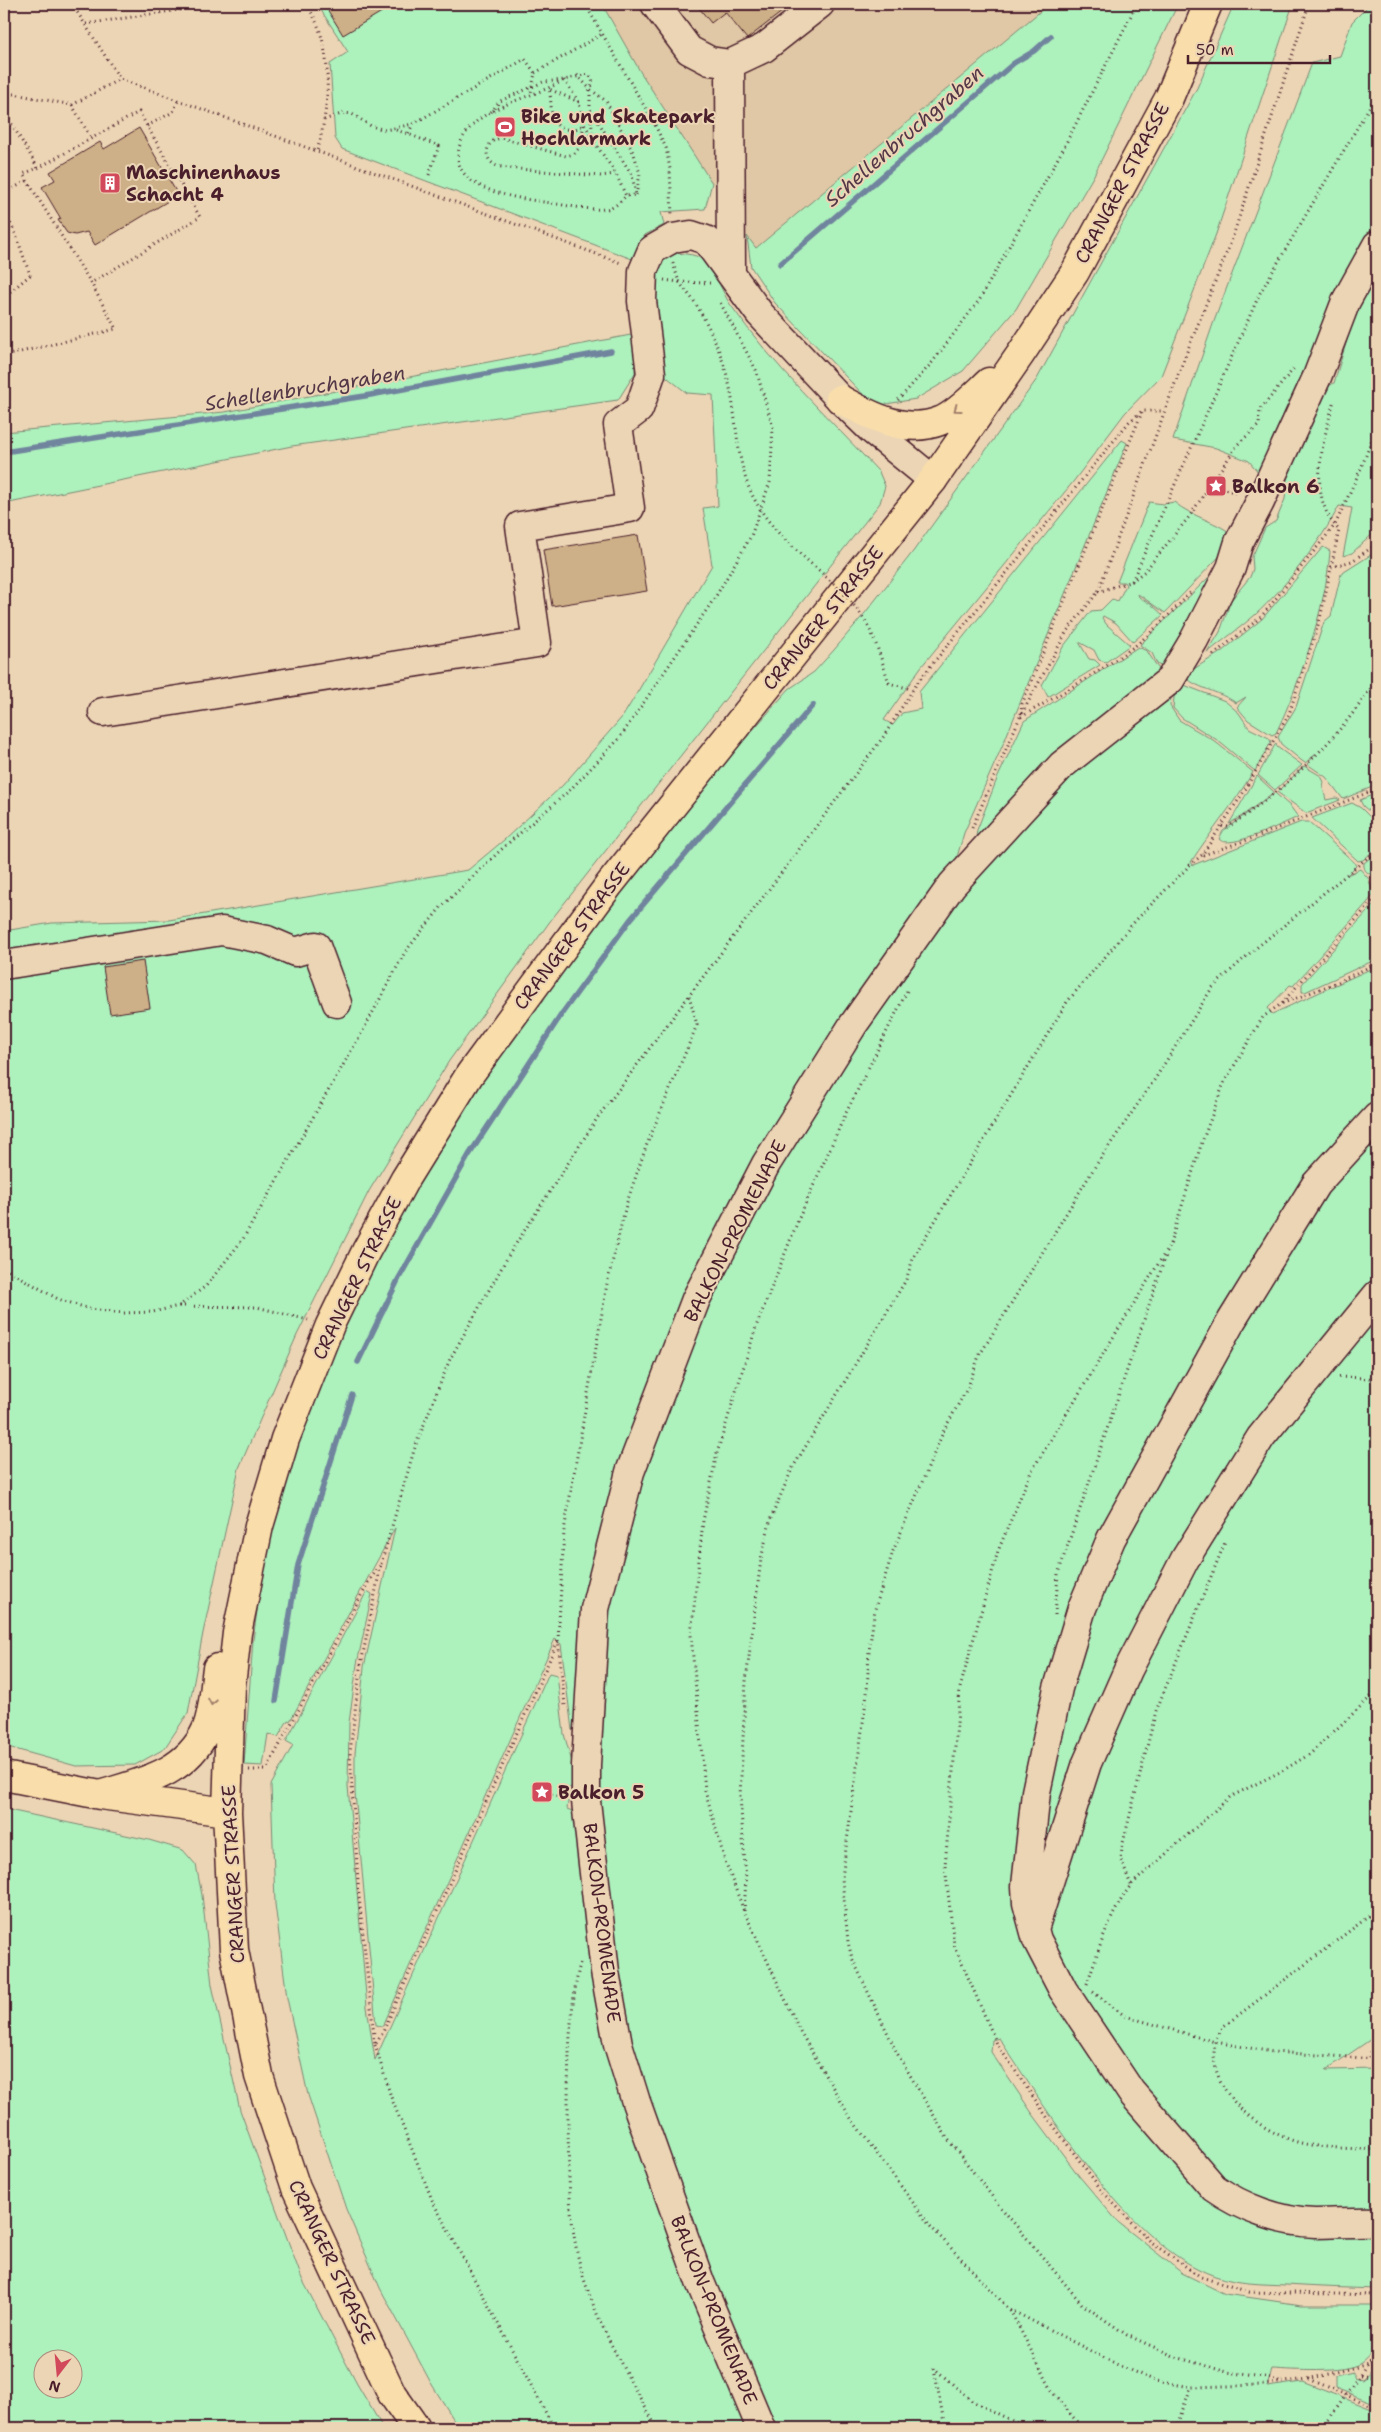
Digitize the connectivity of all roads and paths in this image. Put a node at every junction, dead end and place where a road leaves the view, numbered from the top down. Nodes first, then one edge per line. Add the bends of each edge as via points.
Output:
1 (72, 4) edge
2 (217, 4) edge
3 (306, 4) edge
4 (585, 4) edge
5 (655, 4) edge
6 (820, 4) edge
7 (1137, 4) edge
8 (1208, 4) edge
9 (1309, 4) edge
10 (86, 24) junction
11 (602, 34) junction
12 (730, 64) junction
13 (535, 73) junction
14 (576, 75) junction
15 (120, 79) junction
16 (564, 80) junction
17 (532, 88) junction
18 (549, 89) junction
19 (590, 89) junction
20 (531, 93) junction
21 (1377, 94) edge
22 (4, 96) edge
23 (178, 101) junction
24 (579, 102) junction
25 (72, 105) junction
26 (590, 109) junction
27 (4, 111) edge
28 (488, 115) junction
29 (324, 120) junction
30 (414, 124) junction
31 (585, 124) junction
32 (148, 126) junction
33 (394, 129) junction
34 (408, 134) junction
35 (91, 138) junction
36 (593, 140) junction
37 (317, 151) junction
38 (38, 168) junction
39 (616, 174) junction
40 (429, 175) dead end
41 (27, 181) junction
42 (4, 193) edge
43 (636, 195) junction
44 (626, 196) junction
45 (4, 210) edge
46 (673, 238) junction
47 (1377, 245) edge
48 (643, 271) junction
49 (679, 282) junction
50 (723, 282) junction
51 (91, 283) junction
52 (4, 297) edge
53 (719, 300) dead end
54 (1020, 355) junction
55 (4, 356) edge
56 (840, 398) junction
57 (1142, 411) junction
58 (1164, 411) junction
59 (881, 419) junction
60 (1377, 426) edge
61 (933, 480) junction
62 (1216, 486) dead end
63 (1247, 497) dead end
64 (1334, 525) junction
65 (1377, 544) edge
66 (1331, 567) junction
67 (1132, 581) dead end
68 (1194, 590) dead end
69 (1211, 656) dead end
70 (1377, 678) edge
71 (912, 690) junction
72 (103, 712) dead end
73 (1020, 717) junction
74 (1377, 789) edge
75 (1222, 826) junction
76 (971, 829) dead end
77 (1377, 850) edge
78 (1202, 855) junction
79 (1377, 896) edge
80 (1377, 963) edge
81 (4, 965) edge
82 (911, 983) dead end
83 (689, 994) junction
84 (337, 1003) dead end
85 (1282, 1004) junction
86 (1377, 1117) edge
87 (4, 1268) edge
88 (1377, 1295) edge
89 (179, 1306) junction
90 (330, 1325) junction
91 (1308, 1379) junction
92 (1377, 1382) edge
93 (285, 1439) junction
94 (1227, 1537) dead end
95 (381, 1564) junction
96 (1054, 1622) dead end
97 (558, 1641) junction
98 (1377, 1692) edge
99 (565, 1709) dead end
100 (227, 1770) junction
101 (4, 1776) edge
102 (542, 1792) dead end
103 (100, 1795) junction
104 (568, 1798) dead end
105 (227, 1812) junction
106 (1131, 1885) junction
107 (1377, 1910) edge
108 (744, 1911) junction
109 (1034, 1929) junction
110 (581, 1958) dead end
111 (1215, 2042) junction
112 (375, 2046) junction
113 (1377, 2047) edge
114 (1370, 2057) junction
115 (1377, 2059) edge
116 (1377, 2150) edge
117 (1377, 2222) edge
118 (1009, 2309) junction
119 (1377, 2351) edge
120 (1377, 2362) edge
121 (1367, 2364) junction
122 (1360, 2376) junction
123 (1377, 2377) edge
124 (1308, 2379) junction
125 (1278, 2382) junction
126 (1191, 2387) junction
127 (1346, 2396) junction
128 (1377, 2408) edge
129 (416, 2428) edge
130 (554, 2428) edge
131 (657, 2428) edge
132 (761, 2428) edge
133 (945, 2428) edge
134 (1027, 2428) edge
135 (1082, 2428) edge
136 (1176, 2428) edge
137 (1323, 2428) edge

1 - 10 path
2 - 10 path
3 - 29 path via 321,37 324,54
4 - 11 path
5 - 12 street via 689,50 710,61
6 - 12 street via 764,48
7 - 59 path via 1063,149 980,299 931,364
8 - 54 main road, CRANGER STRASSE via 1164,106 1075,272
9 - 58 path via 1231,242
10 - 15 path
11 - 13 path
11 - 46 path via 666,148
12 - 50 street via 730,185
13 - 17 path
13 - 30 path via 525,59
14 - 16 path
14 - 19 path
14 - 19 path via 588,74 592,78
15 - 23 path
15 - 25 path
16 - 17 path via 549,80
16 - 18 path
16 - 24 path
17 - 20 path
17 - 28 path via 500,101
18 - 20 path
18 - 24 path
18 - 31 path via 556,125 570,130
19 - 26 path
19 - 43 path via 606,101 634,154 640,174
20 - 28 path
21 - 67 path via 1260,292
22 - 25 path via 9,93
23 - 32 path via 173,112
23 - 37 path
24 - 31 path
25 - 35 path
26 - 36 path
26 - 43 path via 632,175
27 - 38 path
28 - 44 path via 474,122 458,151 458,164 471,182 522,198 578,208 610,208
29 - 33 path via 344,113 352,114 371,126
29 - 37 path
30 - 33 path
30 - 34 path
31 - 36 path
31 - 39 path via 574,154 566,156 502,138 489,144 489,159 495,165 508,168 601,176
32 - 35 path via 139,112
32 - 51 path via 200,217
33 - 34 path
34 - 40 path via 439,146
35 - 38 path
36 - 39 path
37 - 48 path
38 - 41 path via 23,174
39 - 44 path
41 - 42 path
41 - 51 path
43 - 44 path
45 - 52 path via 30,275
46 - 48 street, CRANGER STRASSE via 652,250
46 - 49 path via 673,266
46 - 50 street, CRANGER STRASSE via 691,235 706,240
47 - 132 street, BALKON-PROMENADE via 1346,301 1317,377 1230,568 1170,680 1062,765 1020,809 952,885 853,1025 766,1164 696,1299 630,1472 595,1609 586,1765 586,1801 605,1972 618,2044 636,2102 700,2282
48 - 49 path via 667,281
48 - 72 street, CRANGER STRASSE via 642,301 650,374 639,409 618,424 630,508 520,526 537,643
49 - 50 path
49 - 71 path, bridge via 709,325 721,354 744,472 755,501 792,548 844,596 867,625 889,683
50 - 56 street, CRANGER STRASSE via 760,314
51 - 55 path via 116,329
53 - 89 path via 756,370 773,426 770,482 751,536 716,596 619,739 569,791 442,906 405,952 243,1239 206,1286
54 -> 59 main road, CRANGER STRASSE via 940,421 893,424
54 - 61 main road, CRANGER STRASSE
56 - 59 main road, CRANGER STRASSE
56 - 61 street, CRANGER STRASSE via 890,446
57 - 58 path
57 - 71 path via 1128,422
57 - 73 path via 1022,704
58 - 73 path via 1098,592 1067,631
60 - 64 path
61 - 90 main road, CRANGER STRASSE via 536,981 470,1074 405,1179
62 - 63 path
64 - 66 path via 1339,530
64 - 69 path via 1261,618
65 - 66 path via 1352,561
66 - 75 path via 1320,619 1289,714
68 - 73 path via 1136,644
70 - 75 path via 1329,741 1263,802 1228,827
71 - 83 path via 884,736
73 - 76 path
74 - 78 path
75 - 78 path
77 - 125 path via 1212,988 1096,1164 979,1356 893,1551 875,1609 842,1878 852,1958 898,2053 947,2138 1082,2304 1128,2335 1176,2358
78 - 108 path via 1136,920 1067,1002 914,1256 906,1280 788,1477 771,1518 761,1559 746,1681 740,1796 746,1880
79 - 85 path
80 - 85 path
81 - 84 street via 222,931 267,940 295,952 316,946
82 - 108 path via 845,1115 777,1271 717,1453 703,1521 691,1635 705,1790 725,1861
83 - 95 path via 593,1125 510,1253 450,1359 415,1447
83 - 97 path via 696,1025 647,1144 626,1205 607,1284 564,1532
85 - 96 path via 1263,1017 1224,1083 1058,1574
86 - 109 street via 1316,1184 1232,1320 1111,1539 1058,1688 1036,1792 1026,1886
87 - 89 path via 58,1299 90,1309 153,1312
88 - 91 street
89 - 90 path via 257,1308
90 - 93 main road, CRANGER STRASSE
91 - 92 path via 1353,1376
91 - 109 street via 1261,1437 1190,1551 1128,1670 1081,1781
93 - 100 main road, CRANGER STRASSE via 260,1526 237,1633
93 -> 103 main road, CRANGER STRASSE via 259,1474 230,1595 206,1730 190,1752 160,1776
94 - 106 path via 1156,1711 1122,1847 1121,1860
95 - 100 path via 266,1770
95 - 112 path via 360,1669 350,1753
97 - 99 path
97 - 112 path
98 - 106 path via 1310,1754 1230,1798
100 - 105 main road, CRANGER STRASSE
101 - 103 main road
102 - 104 path
103 - 105 main road
105 - 129 main road, CRANGER STRASSE via 234,1950 259,2076 296,2188 392,2394
106 - 111 path via 1122,1896 1086,1988 1125,2016
107 - 111 path via 1224,2026
108 - 118 path via 802,2033 850,2117 932,2228
109 - 117 street via 1063,1990 1131,2092 1214,2188 1230,2199 1283,2218 1314,2223
110 - 131 path via 573,1992 568,2059 569,2209 584,2278 609,2341
111 - 114 path via 1273,2052
111 - 116 path via 1221,2085 1236,2104 1258,2122 1301,2143
112 - 130 path via 432,2202
113 - 114 path via 1368,2054
114 - 115 path
118 - 126 path via 1120,2366 1156,2381
118 - 135 path via 1054,2394
119 - 121 path
120 - 121 path
121 - 122 path
121 - 124 path
122 - 123 path
122 - 127 path
124 - 125 path
124 - 127 path
125 - 126 path
126 - 136 path
127 - 128 path
127 - 137 path
133 - 134 path via 934,2368 972,2401

